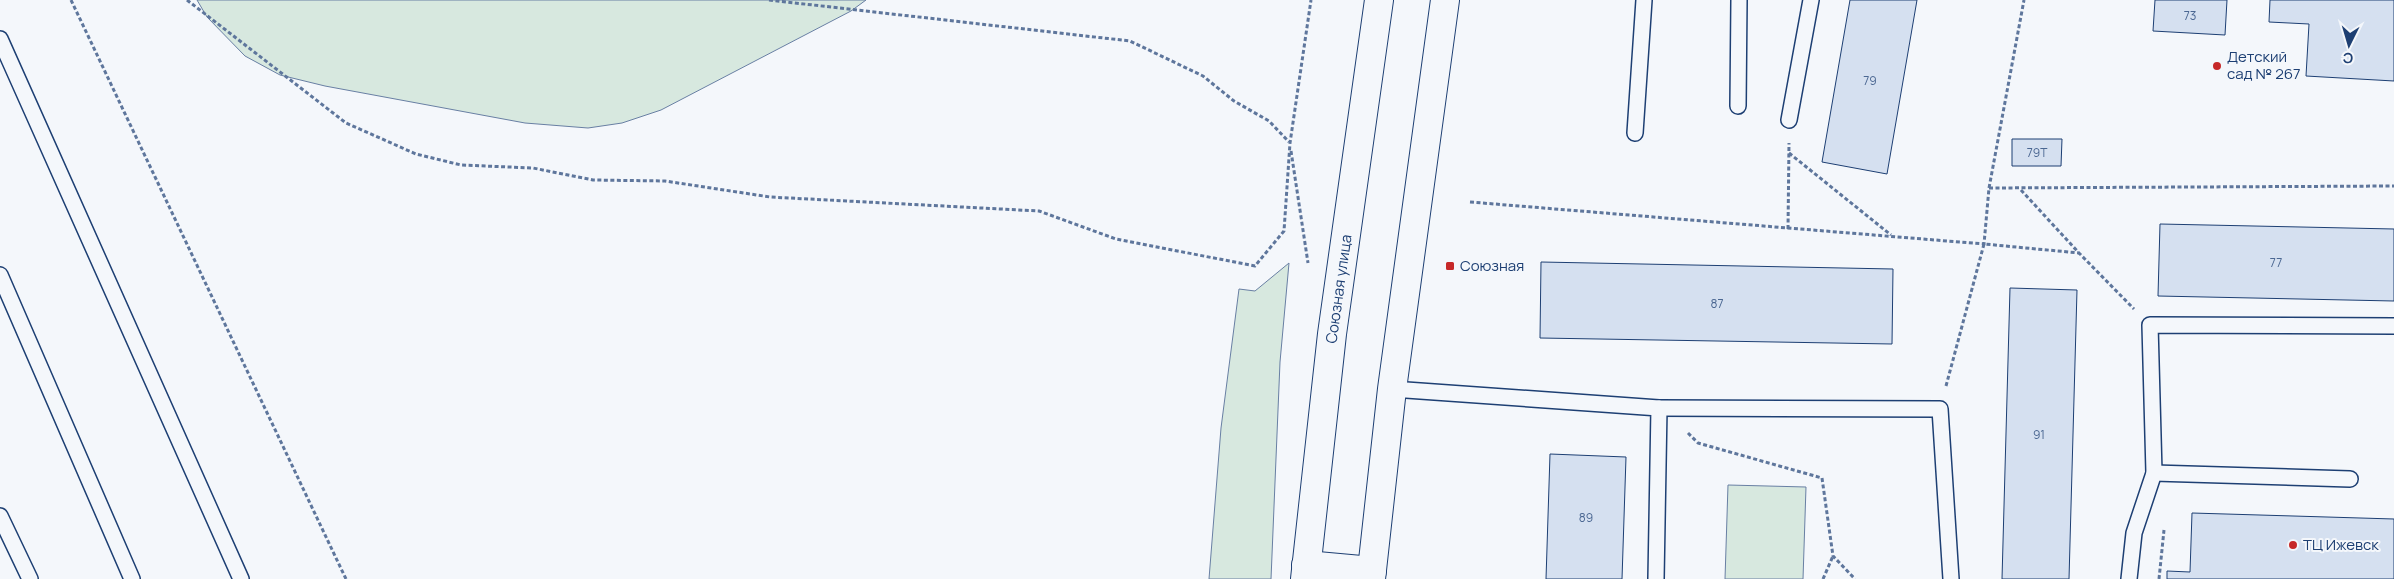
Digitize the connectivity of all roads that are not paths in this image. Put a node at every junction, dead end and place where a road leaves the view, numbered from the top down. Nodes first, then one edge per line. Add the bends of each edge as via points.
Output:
1 (1379, 0) edge
2 (1445, 0) edge
3 (1644, 0) edge
4 (1739, 0) edge
5 (1811, 0) edge
6 (0, 39) edge
7 (1738, 106) dead end
8 (1789, 120) road end
9 (1635, 133) dead end
10 (0, 275) edge
11 (2394, 326) edge
12 (1392, 389) junction
13 (1659, 408) junction
14 (2154, 473) junction
15 (2350, 479) dead end
16 (0, 516) edge
17 (1306, 572) edge
18 (1372, 575) edge
19 (30, 579) edge
20 (132, 579) edge
21 (240, 579) edge
22 (1656, 579) edge
23 (1950, 579) edge
24 (2129, 579) edge

1 - 17 main road, Союзная улица via 1332,334
2 - 12 main road
3 - 9 lane
4 - 7 lane
5 - 8 lane
6 - 21 lane
10 - 20 lane
11 - 14 lane via 2150,325
12 - 13 lane
12 - 18 main road
13 - 22 lane
13 - 23 lane via 1940,409
14 - 15 lane
14 - 24 lane via 2134,533
16 - 19 lane
17 - 18 main road

